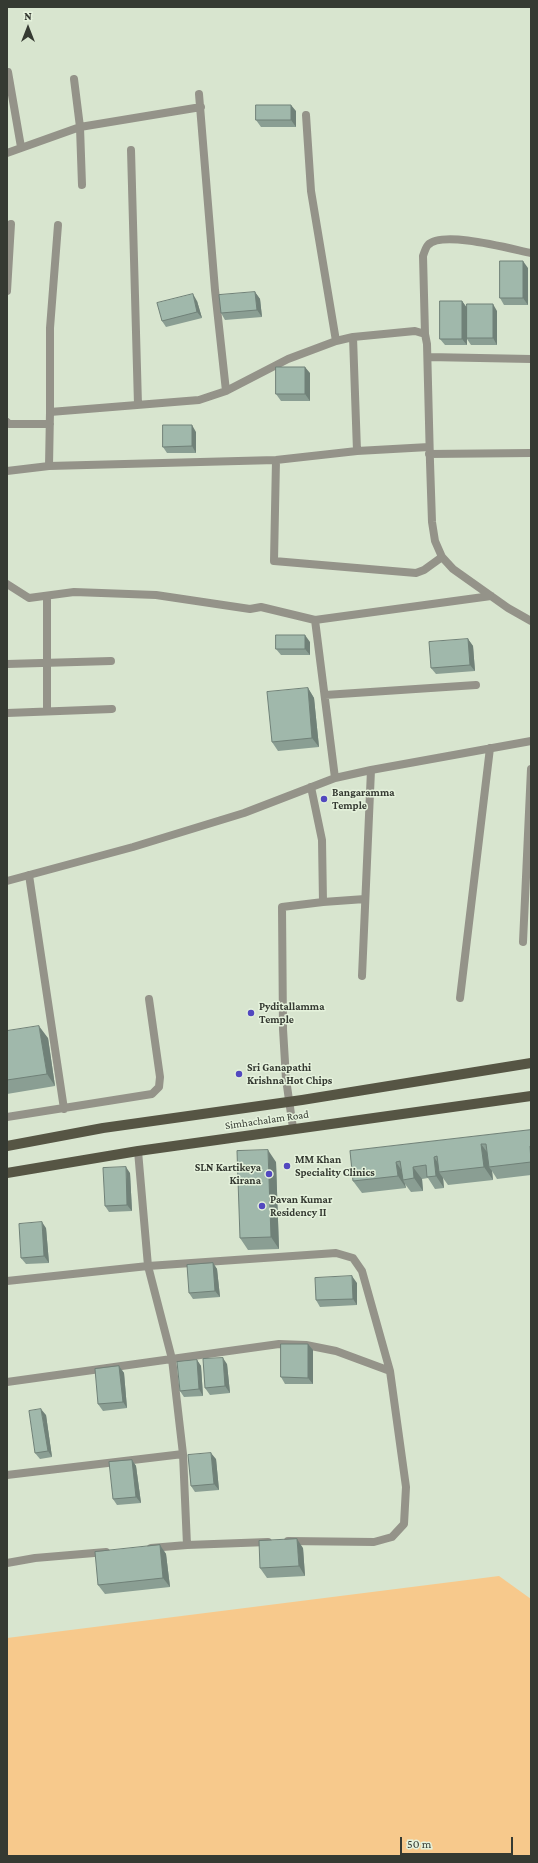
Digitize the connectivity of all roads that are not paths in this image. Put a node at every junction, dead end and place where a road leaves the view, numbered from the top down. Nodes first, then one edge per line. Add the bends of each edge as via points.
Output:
1 (8, 72) dead end
2 (74, 79) dead end
3 (199, 94) dead end
4 (201, 108) junction
5 (306, 115) dead end
6 (80, 127) junction
7 (21, 147) junction
8 (131, 150) dead end
9 (7, 153) edge
10 (82, 185) dead end
11 (11, 224) dead end
12 (58, 225) dead end
13 (531, 253) edge
14 (7, 291) edge
15 (425, 334) junction
16 (353, 337) junction
17 (336, 341) junction
18 (428, 357) junction
19 (531, 359) edge
20 (226, 391) junction
21 (138, 405) junction
22 (50, 412) junction
23 (7, 422) edge
24 (50, 424) junction
25 (429, 450) junction
26 (357, 451) junction
27 (531, 453) edge
28 (276, 460) junction
29 (49, 466) junction
30 (7, 471) edge
31 (442, 557) junction
32 (7, 584) edge
33 (491, 596) junction
34 (47, 597) junction
35 (315, 620) junction
36 (531, 621) edge
37 (111, 661) dead end
38 (48, 662) junction
39 (7, 664) edge
40 (476, 685) dead end
41 (325, 695) junction
42 (112, 709) dead end
43 (47, 711) junction
44 (7, 713) edge
45 (531, 741) edge
46 (490, 748) junction
47 (531, 769) edge
48 (371, 770) junction
49 (335, 778) junction
50 (311, 788) junction
51 (29, 875) junction
52 (7, 881) edge
53 (365, 898) junction
54 (323, 902) junction
55 (523, 942) dead end
56 (362, 976) dead end
57 (460, 998) dead end
58 (149, 999) dead end
59 (531, 1063) edge
60 (531, 1096) edge
61 (289, 1101) junction
62 (64, 1109) junction
63 (7, 1118) edge
64 (293, 1128) junction
65 (7, 1146) edge
66 (138, 1151) junction
67 (7, 1173) edge
68 (148, 1266) junction
69 (7, 1281) edge
70 (172, 1360) junction
71 (390, 1371) junction
72 (7, 1382) edge
73 (183, 1454) junction
74 (7, 1474) edge
75 (187, 1545) junction
76 (142, 1549) edge
77 (111, 1552) edge
78 (7, 1563) edge

1 - 7 street
2 - 6 street
3 - 4 street
4 - 6 street
4 - 20 street via 215,290
5 - 17 street via 311,191
6 - 7 street
6 - 10 street
7 - 9 street
8 - 21 street
11 - 14 street
12 - 22 street via 50,328
13 - 15 street via 452,238 438,239 428,245 423,256
15 - 16 street via 406,331
15 - 18 street
16 - 17 street
16 - 26 street
17 - 20 street via 288,359
18 - 19 street
18 - 25 street
20 - 21 street via 199,400
21 - 22 street
22 - 24 street
23 - 24 street
24 - 29 street
25 - 26 street
25 - 27 street
25 - 31 street via 432,522 435,541
26 - 28 street
28 - 29 street
28 - 31 street via 274,561 416,573
29 - 30 street
31 - 33 street via 453,569
32 - 34 street via 29,598
33 - 35 street
33 - 36 street
34 - 35 street via 74,592 156,595 250,609 261,607
34 - 38 street
35 - 41 street
37 - 38 street
38 - 39 street
38 - 43 street
40 - 41 street
41 - 49 street
42 - 43 street
43 - 44 street
45 - 46 street
46 - 48 street
46 - 57 street
47 - 55 street
48 - 49 street
48 - 53 street
49 - 50 street
50 - 51 street via 244,813
50 - 54 street via 322,840
51 - 52 street
51 - 62 street
53 - 54 street
53 - 56 street
54 - 61 street via 282,907 283,1029
58 - 62 street via 160,1077 158,1087 152,1094
59 - 61 main road
60 - 64 main road, Simhachalam Road
61 - 64 street
61 - 65 main road via 103,1128
62 - 63 street
64 - 66 main road, Simhachalam Road
66 - 67 main road, Simhachalam Road
66 - 68 street
68 - 69 street
68 - 70 street
68 - 71 street via 336,1253 353,1258 362,1271
70 - 71 street via 279,1344 306,1345 336,1351
70 - 72 street
70 - 73 street
71 - 75 street via 406,1487 404,1524 392,1537 374,1542
73 - 74 street
73 - 75 street
75 - 76 street
77 - 78 street via 35,1558

